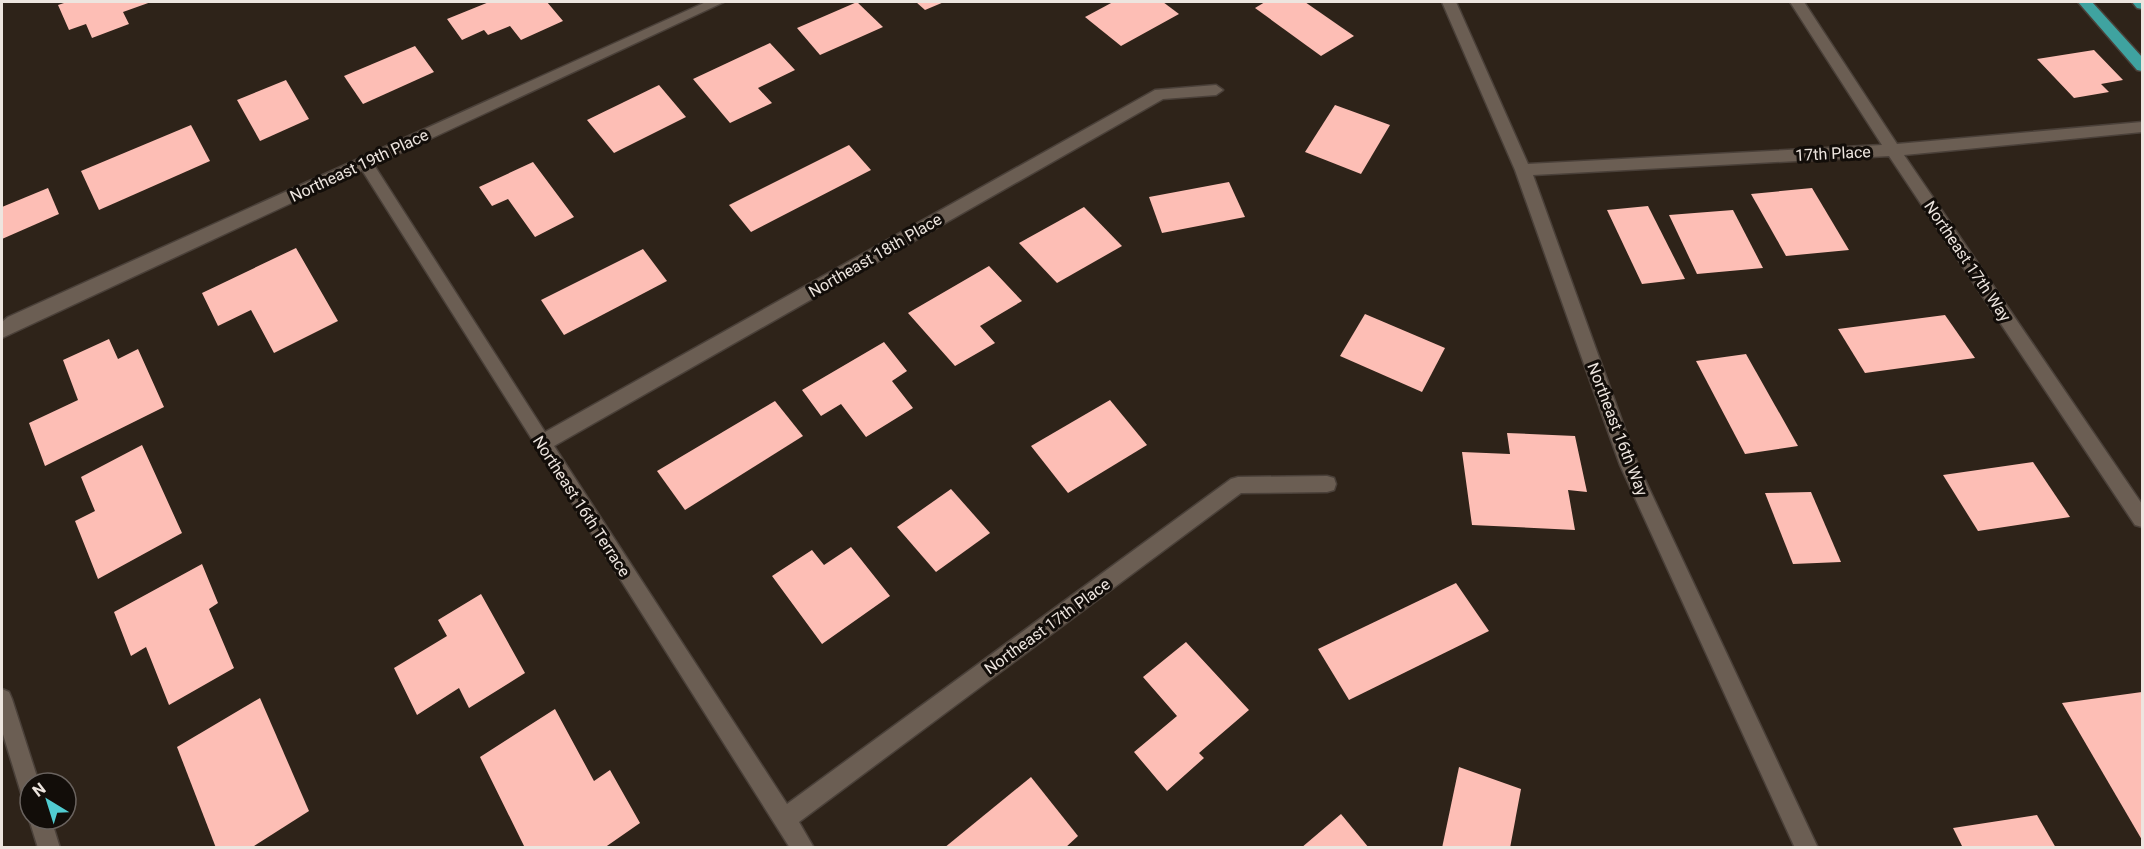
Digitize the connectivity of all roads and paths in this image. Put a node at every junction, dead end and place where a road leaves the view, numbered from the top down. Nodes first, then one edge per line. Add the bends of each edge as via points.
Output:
1 (717, 2) edge
2 (1449, 2) edge
3 (1797, 2) edge
4 (2085, 2) edge
5 (2139, 2) edge
6 (2142, 5) edge
7 (2142, 66) edge
8 (1216, 90) dead end
9 (2142, 127) edge
10 (1893, 150) junction
11 (365, 163) junction
12 (1523, 170) junction
13 (2, 331) edge
14 (542, 443) junction
15 (1327, 484) dead end
16 (2142, 519) edge
17 (2, 699) edge
18 (25, 771) edge
19 (785, 819) junction
20 (44, 831) edge
21 (49, 848) edge
22 (803, 848) edge
23 (1807, 848) edge

1 - 11 street, Northeast 19th Place
2 - 12 street, Northeast 16th Way
3 - 10 street, Northeast 17th Way
4 - 7 highway
5 - 6 highway
8 - 14 street, Northeast 18th Place via 1160,94
9 - 10 street, 17th Place
10 - 12 street, 17th Place
10 - 16 street, Northeast 17th Way
11 - 13 street, Northeast 19th Place via 14,322
11 - 14 street, Northeast 16th Terrace
12 - 23 street, Northeast 16th Way via 1629,465
14 - 19 street, Northeast 16th Terrace
15 - 19 street, Northeast 17th Place via 1238,485
17 - 18 street
19 - 22 street, Northeast 16th Terrace
20 - 21 street

